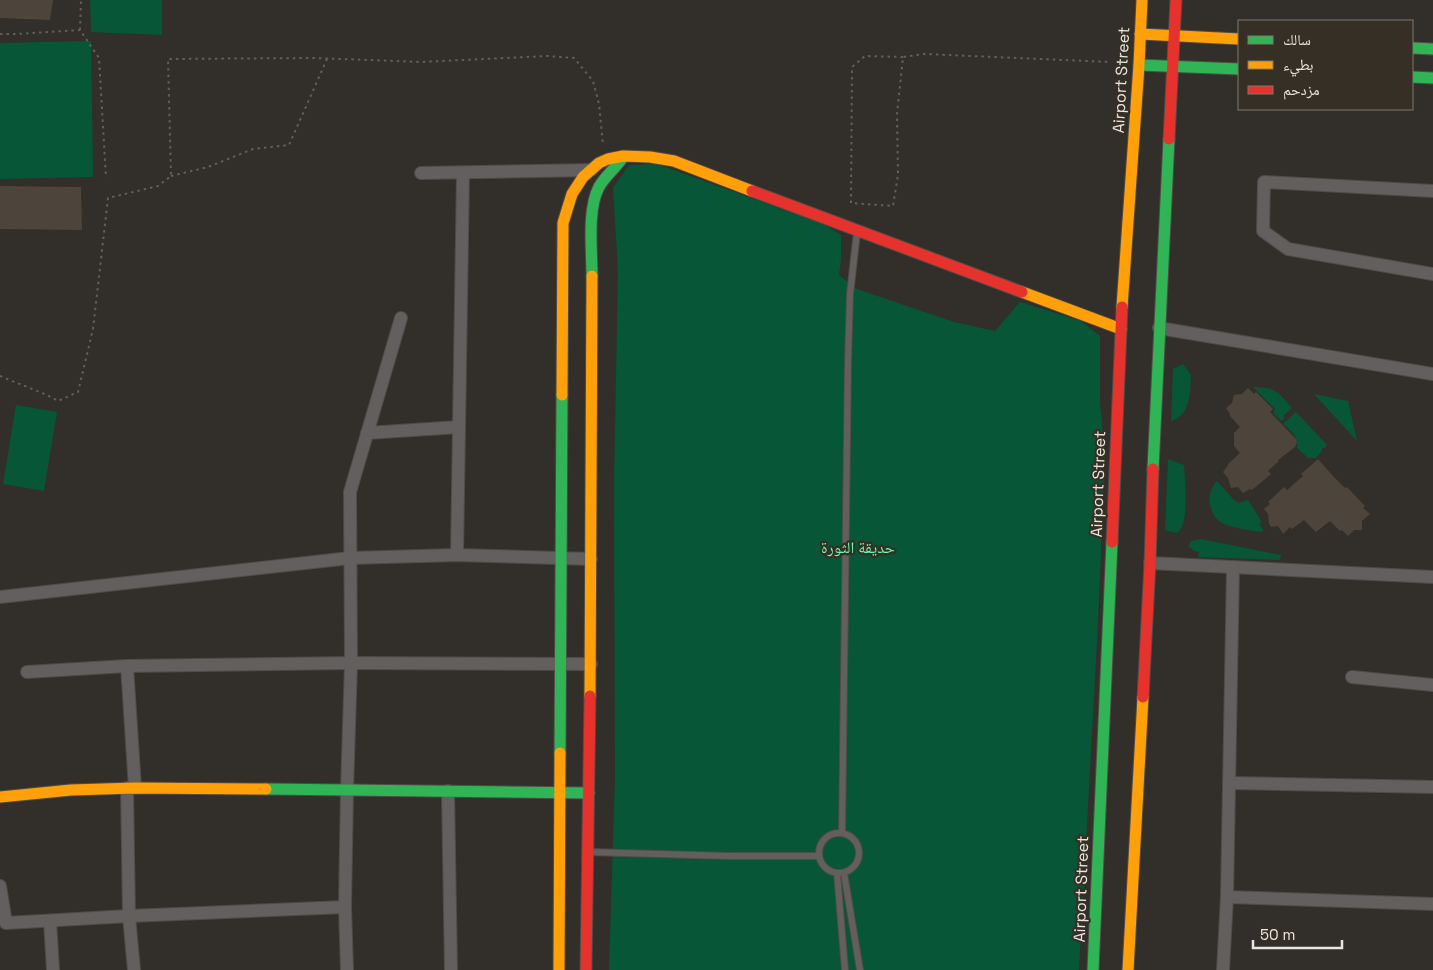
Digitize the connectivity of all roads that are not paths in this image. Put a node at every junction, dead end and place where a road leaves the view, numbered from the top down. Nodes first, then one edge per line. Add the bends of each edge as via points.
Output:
1 (1142, 0) edge
2 (1176, 0) edge
3 (1140, 34) junction
4 (1174, 35) junction
5 (1238, 38) edge
6 (1413, 48) edge
7 (1433, 49) edge
8 (1139, 65) junction
9 (1173, 66) junction
10 (1238, 69) edge
11 (1413, 77) edge
12 (1433, 78) edge
13 (623, 157) junction
14 (421, 173) dead end
15 (463, 173) junction
16 (587, 174) junction
17 (598, 189) junction
18 (1433, 191) edge
19 (857, 231) junction
20 (1433, 274) edge
21 (570, 278) junction
22 (593, 278) junction
23 (401, 318) dead end
24 (1159, 328) junction
25 (1121, 329) junction
26 (1433, 374) edge
27 (459, 427) junction
28 (367, 433) junction
29 (457, 555) junction
30 (350, 558) junction
31 (561, 558) junction
32 (591, 558) junction
33 (1150, 563) junction
34 (1234, 567) junction
35 (1433, 577) edge
36 (0, 597) edge
37 (351, 664) junction
38 (560, 664) junction
39 (591, 664) junction
40 (126, 666) junction
41 (27, 672) dead end
42 (1352, 677) dead end
43 (1433, 685) edge
44 (1229, 783) junction
45 (1433, 787) edge
46 (131, 788) junction
47 (347, 790) junction
48 (448, 791) junction
49 (560, 792) junction
50 (589, 793) junction
51 (0, 797) edge
52 (842, 833) junction
53 (588, 852) junction
54 (818, 856) junction
55 (837, 873) junction
56 (844, 873) junction
57 (0, 886) edge
58 (1227, 897) junction
59 (1433, 904) edge
60 (345, 907) junction
61 (129, 916) junction
62 (50, 921) junction
63 (53, 970) edge
64 (134, 970) edge
65 (347, 970) edge
66 (451, 970) edge
67 (559, 970) edge
68 (586, 970) edge
69 (845, 970) edge
70 (860, 970) edge
71 (1093, 970) edge
72 (1128, 970) edge
73 (1223, 970) edge

1 - 3 street, Airport Street
2 - 4 street
3 - 4 street
3 - 8 street, Airport Street
4 - 5 street
4 - 9 street
6 - 7 street
8 - 9 street
8 - 25 street, Airport Street
9 - 10 street
9 - 24 street
11 - 12 street
13 - 16 street via 604,161
13 - 17 street
13 - 19 street via 650,156 674,161
14 - 15 street
15 - 16 street
15 - 27 street
16 - 17 street
16 - 21 street via 569,199 563,223
17 - 22 street via 592,215
18 - 20 street via 1264,182 1263,231 1288,249
19 - 25 street
19 - 52 lane via 850,294 848,360
21 - 22 street
21 - 31 street
22 - 32 street
23 - 28 street
24 - 26 street
24 - 33 street
25 - 71 street, Airport Street
27 - 28 street
27 - 29 street
28 - 30 street via 350,492
29 - 30 street
29 - 31 street
30 - 36 street
30 - 37 street
31 - 32 street
31 - 38 street
32 - 39 street
33 - 34 street
33 - 72 street
34 - 35 street
34 - 44 street
37 - 38 street
37 - 40 street
37 - 47 street
38 - 39 street
38 - 49 street
39 - 50 street
40 - 41 street
40 - 46 street
42 - 43 street
44 - 45 street
44 - 58 street
46 - 47 street
46 - 51 street
46 - 61 street
47 - 48 street
47 - 60 street
48 - 49 street
48 - 66 street
49 - 50 street
49 - 67 street
50 - 53 street
52 - 54 lane via 823,840
52 - 56 lane via 855,841 859,855 854,866
53 - 54 lane
53 - 68 street
54 - 55 lane via 824,867
55 - 56 lane
55 - 69 lane
56 - 70 lane
57 - 62 street via 6,924
58 - 59 street
58 - 73 street
60 - 61 street
60 - 65 street
61 - 62 street
61 - 64 street
62 - 63 street

